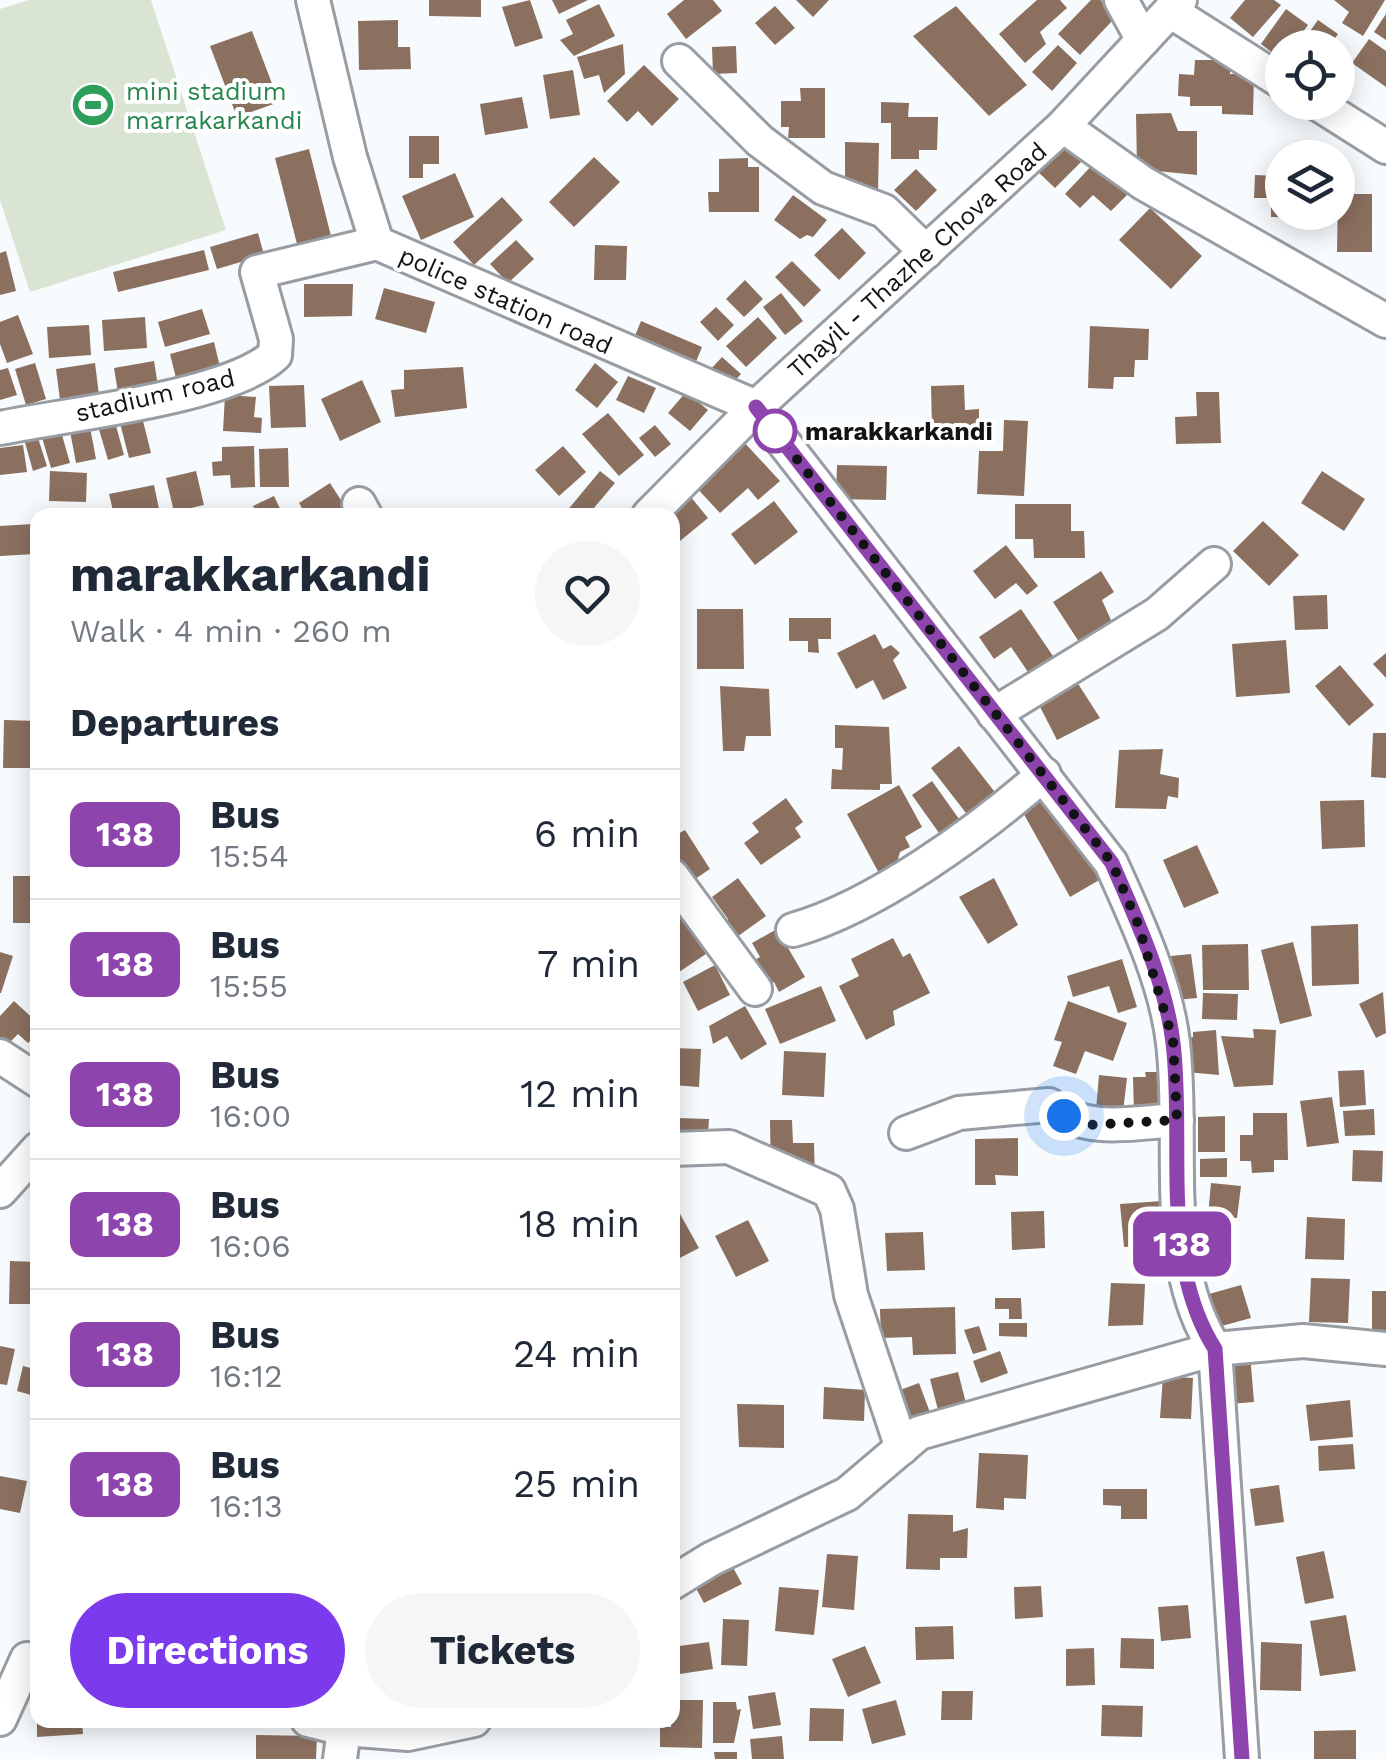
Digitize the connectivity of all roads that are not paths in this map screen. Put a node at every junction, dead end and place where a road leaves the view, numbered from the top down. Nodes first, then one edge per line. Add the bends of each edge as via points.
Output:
1 (313, 0) edge
2 (1121, 0) edge
3 (1175, 5) edge
4 (1143, 40) junction
5 (678, 61) dead end
6 (1265, 70) edge
7 (1343, 120) edge
8 (1063, 126) junction
9 (1386, 147) edge
10 (378, 243) junction
11 (926, 252) junction
12 (1386, 320) edge
13 (756, 407) junction
14 (0, 428) edge
15 (656, 508) edge
16 (1214, 564) dead end
17 (994, 714) junction
18 (1044, 774) junction
19 (680, 887) edge
20 (793, 930) dead end
21 (755, 989) dead end
22 (0, 1056) edge
23 (30, 1076) edge
24 (1177, 1120) junction
25 (906, 1133) dead end
26 (680, 1149) edge
27 (30, 1159) edge
28 (0, 1191) edge
29 (1215, 1349) junction
30 (1386, 1349) edge
31 (902, 1448) junction
32 (680, 1578) edge
33 (30, 1660) edge
34 (0, 1719) edge
35 (319, 1728) edge
36 (445, 1728) edge
37 (409, 1738) edge
38 (342, 1744) edge
39 (1242, 1759) edge

1 - 10 street, police station road
2 - 4 street
3 - 4 street, Thayil - Thazhe Chova Road
3 - 6 street
4 - 8 street, Thayil - Thazhe Chova Road
5 - 11 street via 760,141 823,188 884,210
7 - 9 street
8 - 11 street, Thayil - Thazhe Chova Road
8 - 12 street via 1143,183
10 - 13 street, police station road
10 - 14 street, stadium road via 257,272 276,339 275,356 260,368 171,396
11 - 13 street, Thayil - Thazhe Chova Road
13 - 15 street, Thayil - Thazhe Chova Road
13 - 17 street
16 - 17 street via 1157,614
17 - 18 street
18 - 20 street via 955,846 834,918
18 - 24 street via 1112,863 1138,924 1173,1040
19 - 21 street
22 - 23 street
24 - 25 street via 1088,1125 1048,1105 959,1113
24 - 29 street via 1180,1235 1196,1320
26 - 31 street via 729,1146 830,1191 851,1295
27 - 28 street
29 - 30 street via 1303,1340
29 - 31 street via 920,1433
29 - 39 street
31 - 32 street via 848,1494
33 - 34 street
35 - 38 street
36 - 37 street
37 - 38 street

